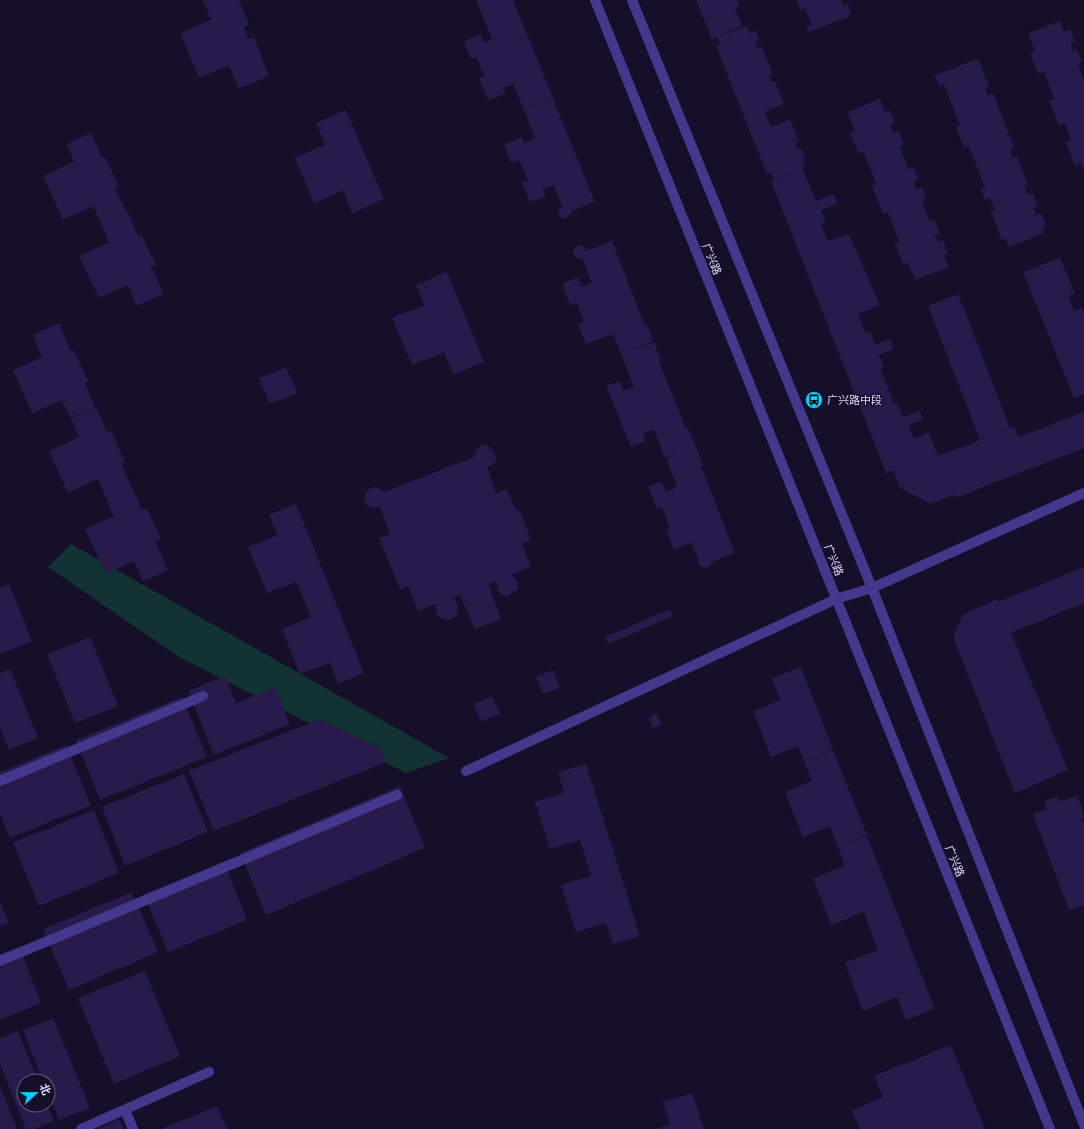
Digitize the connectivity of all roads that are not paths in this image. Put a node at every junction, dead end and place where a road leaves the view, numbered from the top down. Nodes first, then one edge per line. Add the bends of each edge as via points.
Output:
1 (595, 0) edge
2 (632, 0) edge
3 (1084, 492) edge
4 (872, 588) junction
5 (836, 599) junction
6 (203, 696) dead end
7 (466, 772) dead end
8 (0, 781) edge
9 (397, 795) dead end
10 (0, 961) edge
11 (209, 1072) dead end
12 (125, 1110) junction
13 (1084, 1125) edge
14 (81, 1129) edge
15 (133, 1129) edge
16 (1050, 1129) edge

1 - 5 street, 广兴路
2 - 4 street, 广兴路
3 - 4 street
4 - 5 street
4 - 13 street, 广兴路
5 - 7 street
5 - 16 street, 广兴路
6 - 8 street
9 - 10 street
11 - 12 street
12 - 14 street
12 - 15 street

